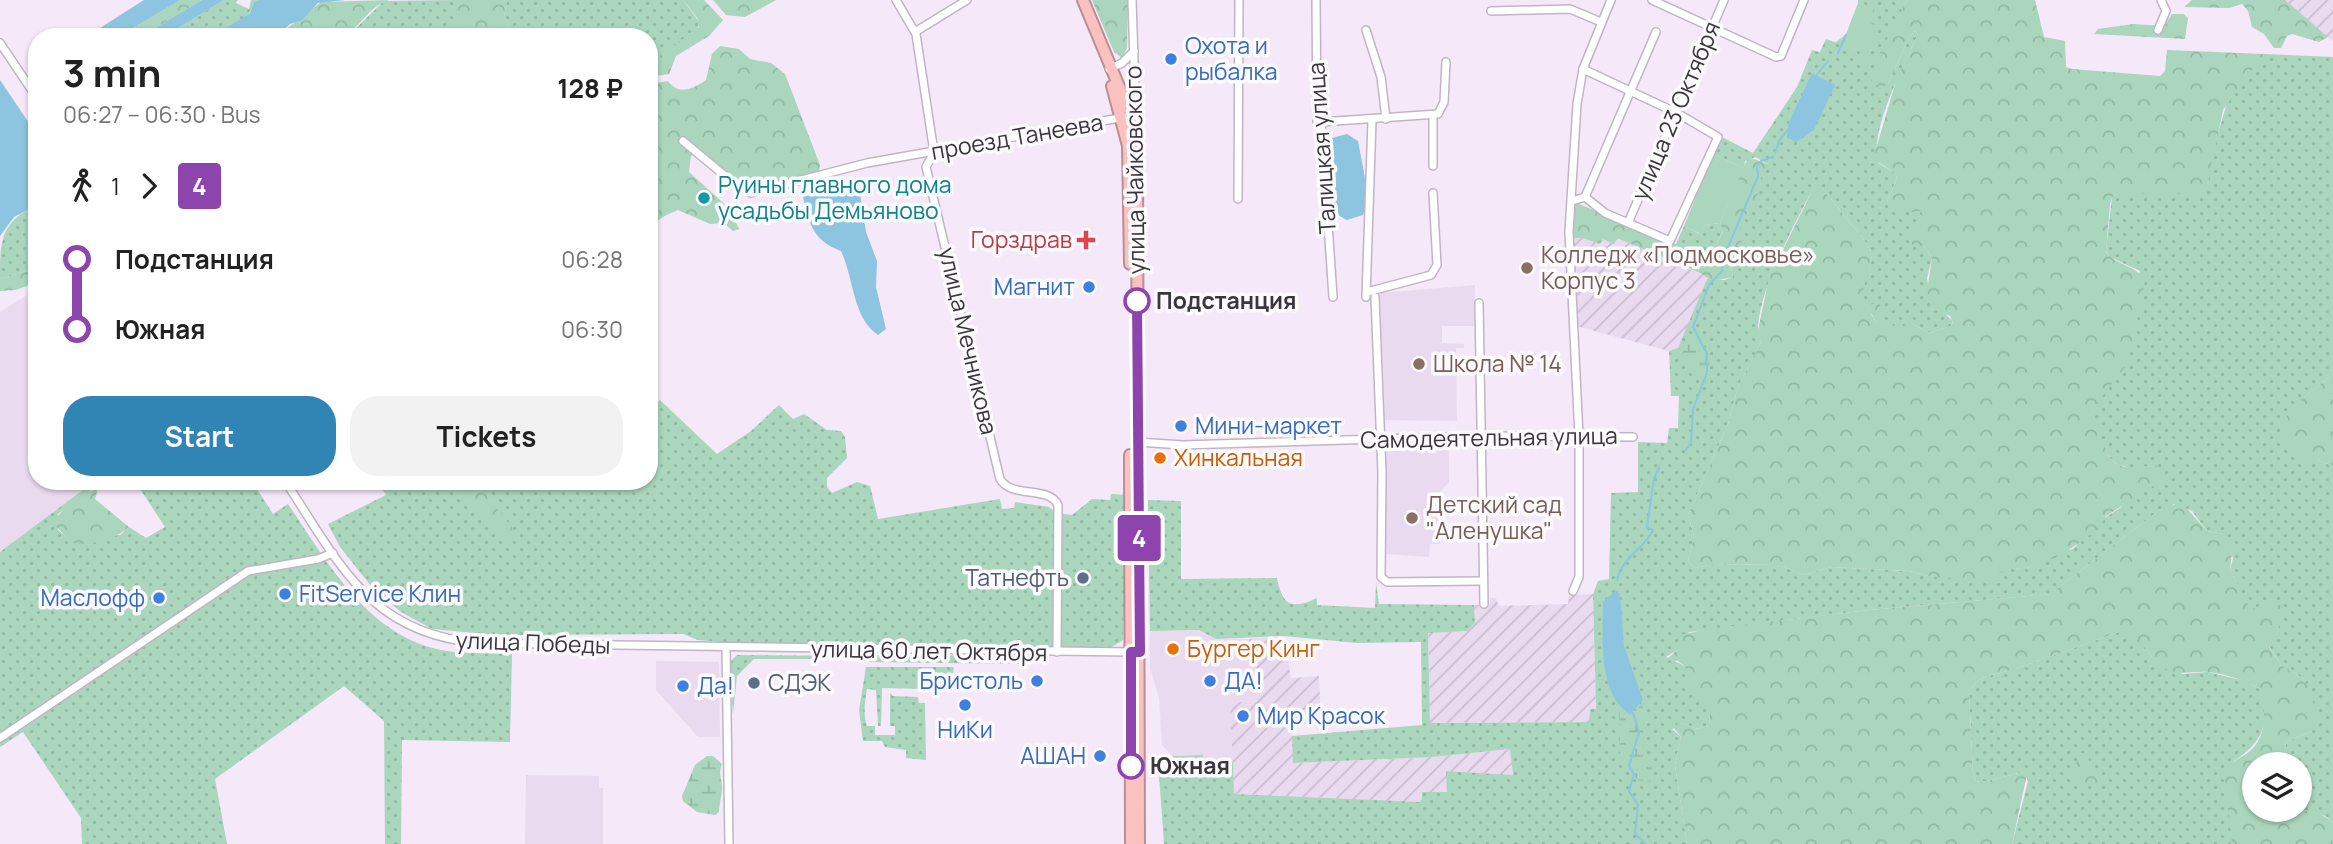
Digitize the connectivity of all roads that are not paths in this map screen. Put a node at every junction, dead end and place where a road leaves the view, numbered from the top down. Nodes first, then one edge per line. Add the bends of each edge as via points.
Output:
1 (895, 0) edge
2 (967, 0) edge
3 (1076, 0) edge
4 (1083, 0) edge
5 (1132, 0) edge
6 (1239, 0) edge
7 (1316, 0) edge
8 (1611, 0) edge
9 (1652, 0) edge
10 (1724, 0) edge
11 (1804, 0) edge
12 (2161, 0) edge
13 (1491, 11) dead end
14 (1601, 22) junction
15 (1712, 26) junction
16 (1366, 30) dead end
17 (2158, 30) dead end
18 (915, 32) junction
19 (1656, 33) dead end
20 (0, 43) edge
21 (1133, 51) junction
22 (1446, 62) dead end
23 (1110, 69) junction
24 (1583, 69) junction
25 (28, 85) edge
26 (1630, 92) junction
27 (1677, 113) junction
28 (1433, 115) junction
29 (1127, 118) junction
30 (1386, 119) junction
31 (1372, 120) junction
32 (1321, 122) junction
33 (683, 141) dead end
34 (1136, 144) junction
35 (934, 152) junction
36 (1433, 166) dead end
37 (1433, 192) dead end
38 (1585, 197) junction
39 (1238, 199) dead end
40 (1572, 201) junction
41 (1628, 223) junction
42 (1370, 296) junction
43 (1333, 297) dead end
44 (1479, 303) dead end
45 (1479, 436) junction
46 (1579, 436) junction
47 (1633, 437) dead end
48 (1381, 438) junction
49 (1136, 442) junction
50 (291, 490) edge
51 (333, 553) junction
52 (1482, 581) junction
53 (1573, 591) dead end
54 (1484, 604) dead end
55 (726, 648) junction
56 (1057, 652) junction
57 (1135, 652) junction
58 (0, 738) edge
59 (729, 844) edge
60 (1131, 844) edge
61 (1139, 844) edge

1 - 18 street, улица Мечникова
2 - 18 street
3 - 23 highway
4 - 23 highway
5 - 21 street, улица Чайковского
6 - 39 street
7 - 32 street, Талицкая улица via 1317,122
8 - 14 street
9 - 15 street
10 - 15 street, улица 23 Октября
11 - 15 street via 1781,56
12 - 17 street via 2166,11
13 - 14 street via 1570,9
14 - 24 street
15 - 27 street, улица 23 Октября
16 - 30 street via 1381,77
18 - 35 street, улица Мечникова
19 - 26 street
20 - 25 street
21 - 23 street
21 - 34 street, улица Чайковского
22 - 28 street via 1443,108
23 - 29 highway
24 - 26 street
24 - 40 street
26 - 27 street
26 - 38 street
27 - 41 street, улица 23 Октября
27 - 41 street via 1718,137 1670,241
28 - 30 street
28 - 36 street
29 - 34 highway
29 - 35 street, проезд Танеева
29 - 57 highway, улица Чайковского
30 - 31 street
31 - 32 street
31 - 42 street
32 - 43 street, Талицкая улица
33 - 35 street, проезд Танеева via 751,193 867,163
34 - 49 highway, улица Чайковского
35 - 56 street, улица Мечникова via 926,167 1000,479 1008,487 1053,498 1058,505
37 - 42 street via 1437,265 1431,275
38 - 40 street
38 - 41 street
40 - 46 street via 1571,305
42 - 48 street
44 - 45 street
45 - 46 street, Самодеятельная улица
45 - 48 street, Самодеятельная улица
45 - 52 street
46 - 47 street, Самодеятельная улица
46 - 53 street via 1580,577
48 - 49 street, Самодеятельная улица
48 - 52 street via 1381,579
49 - 57 highway, улица Чайковского
50 - 51 street, улица Победы
51 - 55 street, улица Победы via 381,609 421,633 443,640
51 - 58 street via 248,571
52 - 54 street
55 - 56 street, улица 60 лет Октября
55 - 59 street
56 - 57 street, улица 60 лет Октября
57 - 60 highway, улица Чайковского
57 - 61 highway, улица Чайковского

